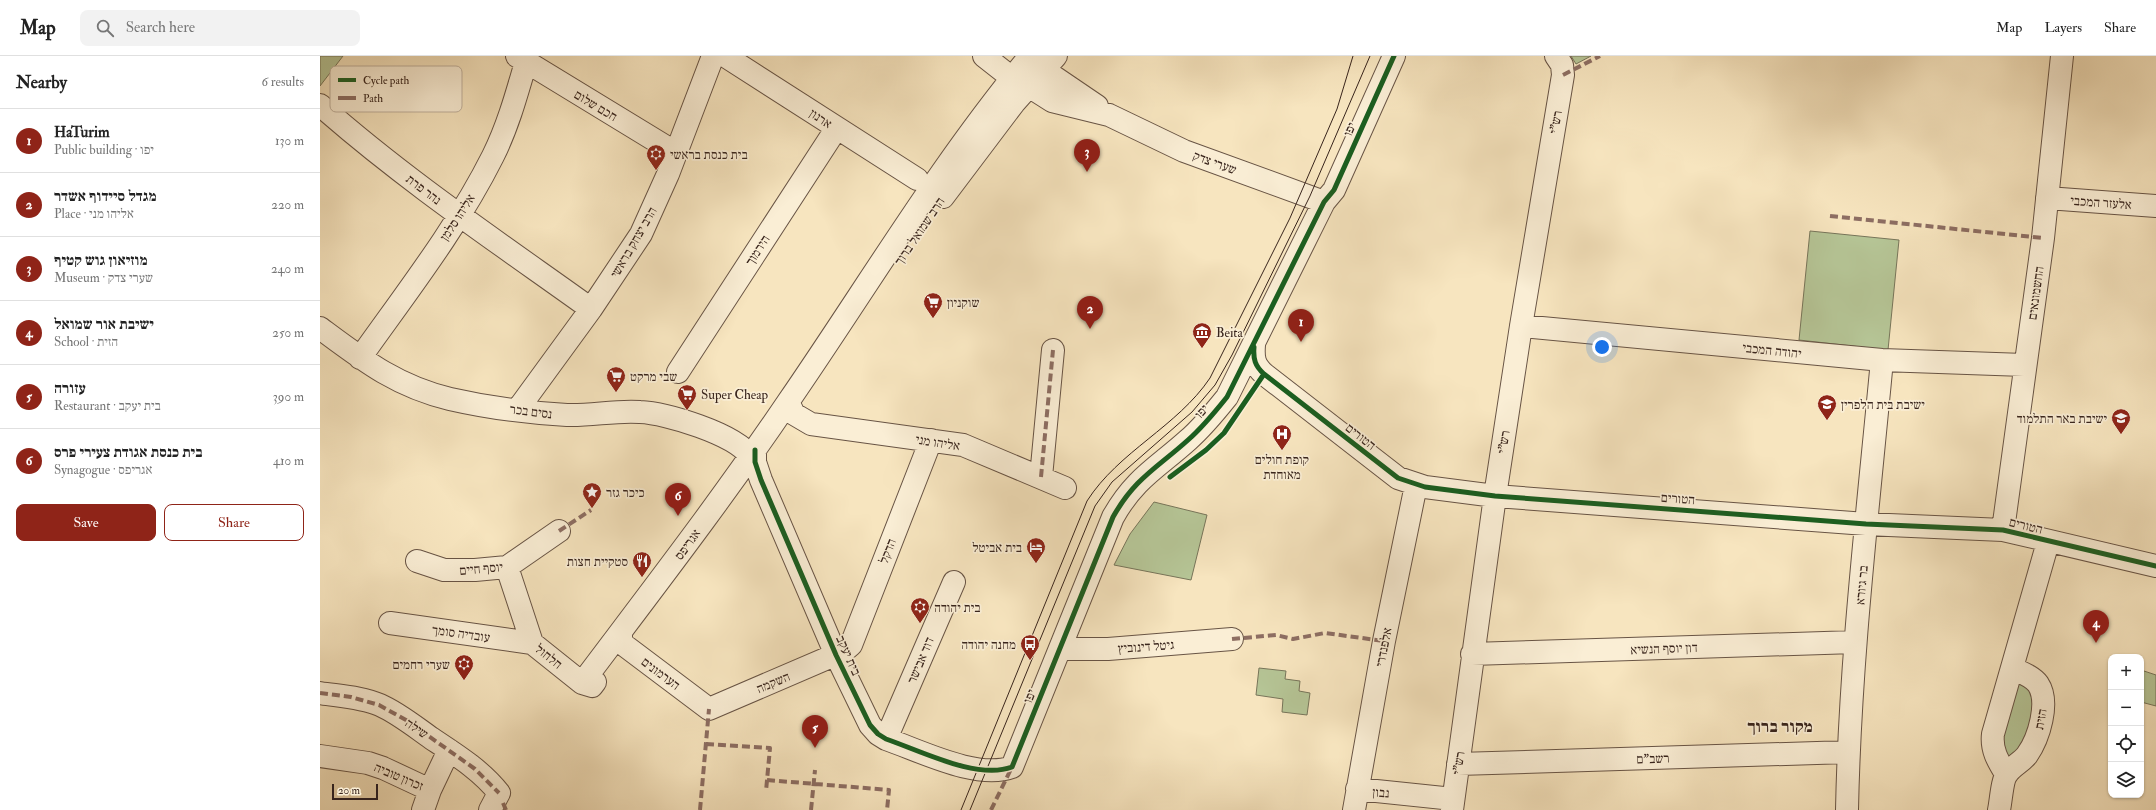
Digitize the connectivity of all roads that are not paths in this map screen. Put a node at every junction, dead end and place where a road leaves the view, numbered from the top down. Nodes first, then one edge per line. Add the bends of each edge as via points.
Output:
1 (713, 56) edge
2 (725, 56) edge
3 (984, 56) edge
4 (1394, 56) edge
5 (2062, 56) edge
6 (522, 59) edge
7 (1560, 65) edge
8 (1032, 69) edge
9 (320, 106) edge
10 (836, 129) junction
11 (676, 153) junction
12 (917, 179) dead end
13 (2047, 198) junction
14 (1324, 202) junction
15 (2156, 206) edge
16 (459, 215) junction
17 (592, 309) junction
18 (1521, 326) junction
19 (320, 328) edge
20 (1254, 345) junction
21 (1053, 350) dead end
22 (360, 358) junction
23 (1882, 360) junction
24 (2024, 364) junction
25 (678, 372) dead end
26 (795, 407) junction
27 (518, 409) junction
28 (931, 440) junction
29 (754, 458) junction
30 (1041, 477) junction
31 (1416, 485) junction
32 (1065, 488) dead end
33 (1495, 496) junction
34 (1866, 524) junction
35 (2003, 530) junction
36 (559, 531) dead end
37 (2048, 542) junction
38 (417, 561) dead end
39 (2156, 566) edge
40 (507, 567) junction
41 (954, 582) dead end
42 (390, 624) dead end
43 (623, 639) junction
44 (1232, 639) dead end
45 (1855, 642) junction
46 (532, 643) junction
47 (1060, 649) junction
48 (1472, 654) junction
49 (836, 655) junction
50 (2012, 668) junction
51 (587, 685) joint
52 (320, 693) edge
53 (709, 709) joint
54 (886, 739) junction
55 (449, 750) junction
56 (1848, 752) junction
57 (320, 756) edge
58 (1458, 764) junction
59 (1012, 767) joint
60 (2006, 774) junction
61 (430, 790) junction
62 (1355, 800) edge
63 (495, 801) edge
64 (1452, 804) edge
65 (423, 810) edge
66 (1847, 810) edge
67 (1999, 810) edge

1 - 11 street, הרב יצחק בראשי
2 - 10 street, ארנון
3 - 8 street, שערי צדק
4 - 14 street, יפו via 1334,190
5 - 13 street, החשמונאים
6 - 11 street, חכם שלום
6 - 16 street, אליהו סלמן via 507,124 494,155
7 - 18 street, רש"י
8 - 14 street, שערי צדק via 1109,115 1184,150
8 - 26 street, הרב שמואל ברוך via 931,188
9 - 16 street, נהר פרת via 358,139
10 - 12 street, ארנון
10 - 25 street, הירמוך
11 - 17 street, הרב יצחק בראשי via 641,234
13 - 15 street, אלעזר המכבי
13 - 24 street, החשמונאים
14 - 20 street, יפו
16 - 17 street, נהר פרת
16 - 22 street, אליהו סלמן
17 - 27 street, הרב יצחק בראשי
18 - 23 street, יהודה המכבי
18 - 33 street, רש"י
19 - 22 street, נסים בכר
20 - 31 street, הטורים via 1253,358 1257,368 1398,478
20 - 47 street, יפו via 1227,397 1212,417 1145,474 1122,502
21 - 30 street
22 - 27 street, נסים בכר via 390,377 419,390 450,399
23 - 24 street, יהודה המכבי
23 - 34 street, בר גיורא
24 - 35 street, החשמונאים
26 - 28 street, אליהו מני via 829,426
26 - 29 street, אגריפס
27 - 29 street, נסים בכר via 568,415 652,413 719,433 734,441
28 - 30 street, אליהו מני via 963,445
28 - 49 street, הדקל via 851,645
29 - 43 street, אגריפס
29 - 49 street, בית יעקב
30 - 32 street, אליהו מני
31 - 33 street, הטורים
31 - 62 street, אלפנדרי
33 - 34 street, הטורים
33 - 48 street, רש"י
34 - 35 street, הטורים
34 - 45 street, בר גיורא
35 - 37 street, הטורים
36 - 40 street, יוסף חיים
37 - 39 street, הטורים
37 - 50 street
38 - 40 street, יוסף חיים via 444,570
40 - 46 street, חלחול
41 - 54 street, דוד אבישר
42 - 46 street, עובדיה סומך
43 - 51 street, אגריפס
43 - 53 street, הערמונים
44 - 47 street, גיטל דינוביץ via 1108,649
45 - 48 street, דון יוסף הנשיא
45 - 56 street, בר גיורא
46 - 51 street, חלחול
47 - 59 street, יפו
48 - 58 street, רש"י
49 - 53 street, השקמה
49 - 54 street, בית יעקב via 870,725
50 - 60 street via 1992,744
50 - 60 street, הזית via 2038,684 2043,707 2035,740 2027,755
52 - 55 street, שילה via 351,697 380,705
54 - 59 street, בית יעקב via 977,770 995,772
55 - 61 street
55 - 63 street, שילה via 483,775
56 - 58 street, רשב"ם
56 - 66 street, בר גיורא
57 - 61 street, זכרון טוביה via 368,763
58 - 64 street, רש"י
60 - 67 street
61 - 65 street
62 - 64 street, נבון

